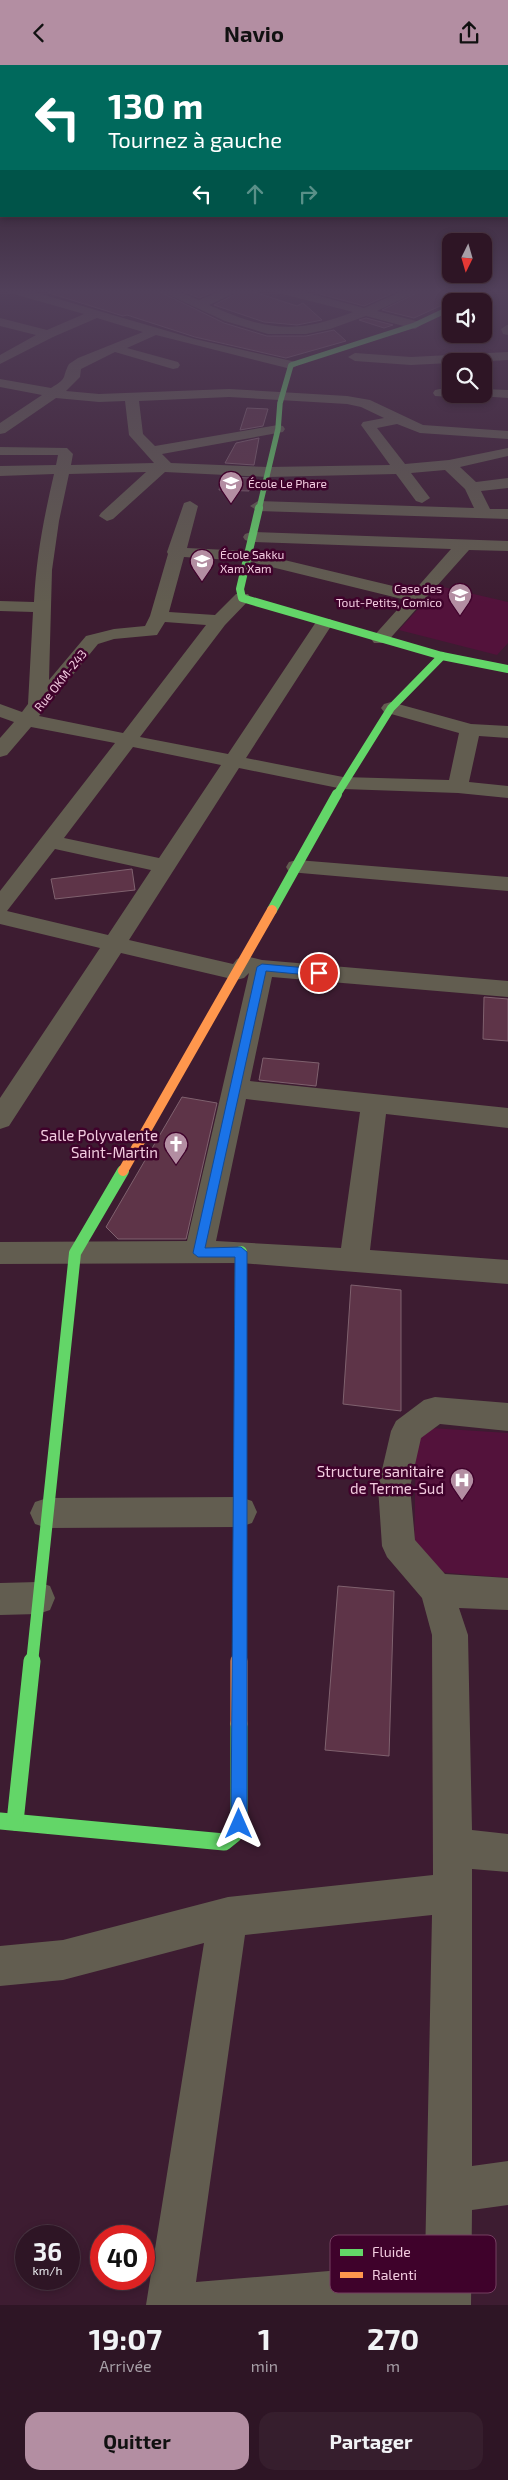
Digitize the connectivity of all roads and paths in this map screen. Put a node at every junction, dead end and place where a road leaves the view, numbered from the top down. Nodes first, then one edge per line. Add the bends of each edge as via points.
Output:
1 (50, 394) edge
2 (64, 394) edge
3 (216, 394) edge
4 (243, 394) edge
5 (348, 394) edge
6 (282, 395) junction
7 (132, 397) junction
8 (347, 400) junction
9 (399, 419) junction
10 (1, 428) edge
11 (278, 429) junction
12 (508, 435) edge
13 (0, 451) edge
14 (152, 451) junction
15 (508, 452) edge
16 (449, 465) junction
17 (164, 468) junction
18 (402, 469) junction
19 (63, 470) junction
20 (0, 471) edge
21 (268, 473) junction
22 (508, 483) edge
23 (472, 487) junction
24 (422, 498) dead end
25 (258, 505) junction
26 (190, 506) dead end
27 (484, 513) junction
28 (507, 513) edge
29 (107, 516) dead end
30 (251, 537) junction
31 (465, 544) junction
32 (508, 546) edge
33 (175, 552) junction
34 (246, 556) junction
35 (417, 597) junction
36 (242, 598) junction
37 (0, 606) edge
38 (41, 607) junction
39 (158, 616) junction
40 (219, 621) junction
41 (324, 623) junction
42 (380, 639) junction
43 (442, 657) junction
44 (508, 668) edge
45 (391, 708) junction
46 (0, 709) edge
47 (33, 714) junction
48 (470, 729) junction
49 (508, 732) edge
50 (127, 740) junction
51 (2, 746) edge
52 (233, 761) junction
53 (343, 783) junction
54 (458, 787) junction
55 (508, 792) edge
56 (50, 841) junction
57 (165, 866) junction
58 (297, 867) junction
59 (508, 884) edge
60 (0, 907) edge
61 (0, 917) edge
62 (114, 944) junction
63 (246, 968) junction
64 (508, 989) edge
65 (234, 1089) junction
66 (374, 1104) junction
67 (508, 1117) edge
68 (0, 1119) edge
69 (241, 1252) junction
70 (0, 1253) edge
71 (75, 1253) junction
72 (198, 1253) junction
73 (354, 1261) junction
74 (508, 1265) edge
75 (508, 1417) edge
76 (47, 1513) junction
77 (240, 1513) junction
78 (437, 1590) junction
79 (508, 1594) edge
80 (0, 1599) edge
81 (38, 1599) junction
82 (0, 1821) edge
83 (15, 1822) junction
84 (453, 1847) junction
85 (508, 1853) edge
86 (452, 1893) junction
87 (228, 1917) junction
88 (0, 1966) edge
89 (508, 2183) edge
90 (450, 2191) junction
91 (449, 2235) edge
92 (448, 2294) edge
93 (169, 2305) edge
94 (195, 2305) edge

1 - 10 street
2 - 7 street via 99,398
3 - 7 street
4 - 6 street
5 - 8 street
6 - 8 street
6 - 11 street
7 - 14 street via 136,435
8 - 9 street via 365,403
9 - 12 street via 429,431
9 - 18 street via 368,424
11 - 14 street
11 - 21 street
13 - 19 street via 65,452
14 - 17 street
15 - 16 street
16 - 18 street
16 - 23 street
17 - 19 street
17 - 21 street
17 - 29 street
18 - 21 street
18 - 24 street
19 - 20 street
19 - 38 street via 51,521
21 - 25 street
22 - 23 street
23 - 27 street
25 - 27 street
25 - 30 street
26 - 33 street
27 - 28 street
30 - 31 street
30 - 34 street
31 - 32 street
31 - 35 street
33 - 34 street
33 - 39 street
34 - 35 street
34 - 36 street via 240,589
35 - 42 street
36 - 40 street
36 - 41 street
37 - 38 street
38 - 47 street
39 - 40 street
39 - 47 street, Rue OKM-243 via 151,631 105,634 92,641
40 - 50 street
41 - 42 street
41 - 52 street
42 - 43 street
43 - 44 street
43 - 45 street
45 - 48 street
45 - 53 street
46 - 47 street
47 - 50 street
47 - 51 street, Rue OKM-243
48 - 49 street
48 - 54 street
50 - 52 street
50 - 56 street
52 - 53 street
52 - 57 street
53 - 54 street
53 - 58 street
54 - 55 street
56 - 57 street
56 - 60 street
57 - 62 street
58 - 59 street
58 - 63 street
61 - 62 street
62 - 63 street
62 - 68 street
63 - 64 street
63 - 65 street
63 - 71 street via 214,1015
65 - 66 street
65 - 72 street
66 - 67 street
66 - 73 street
69 - 72 street
69 - 73 street
69 - 77 street
70 - 71 street
71 - 72 street
71 - 76 street
73 - 74 street
75 - 78 street via 435,1410 407,1431 394,1487 399,1547
76 - 77 street
76 - 81 street
77 - 83 street via 239,1824 234,1834 224,1842
78 - 79 street
78 - 84 street via 450,1635
80 - 81 street
81 - 83 street
82 - 83 street
84 - 85 street
84 - 86 street
86 - 87 street
86 - 90 street
87 - 88 street via 63,1960
87 - 93 street
89 - 90 street
90 - 91 street
92 - 94 street

